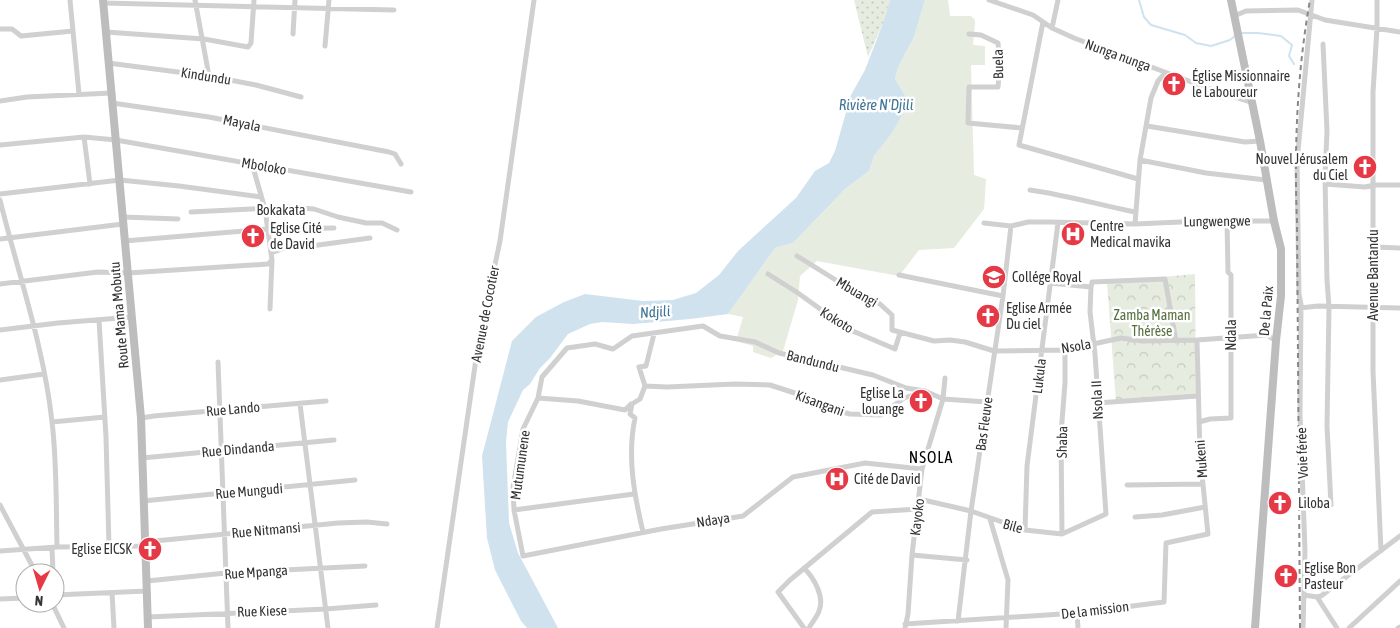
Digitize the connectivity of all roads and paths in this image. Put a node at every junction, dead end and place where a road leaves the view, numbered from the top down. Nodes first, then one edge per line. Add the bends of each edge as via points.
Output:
1 (70, 0) edge
2 (254, 0) edge
3 (295, 0) edge
4 (329, 0) edge
5 (534, 0) edge
6 (989, 0) edge
7 (1058, 0) edge
8 (1231, 0) edge
9 (1312, 0) edge
10 (1377, 0) edge
11 (103, 2) edge
12 (196, 3) edge
13 (221, 3) edge
14 (253, 8) junction
15 (295, 8) junction
16 (328, 9) junction
17 (394, 10) dead end
18 (1234, 16) junction
19 (1310, 16) junction
20 (1043, 22) junction
21 (1052, 28) junction
22 (1377, 28) junction
23 (0, 30) edge
24 (73, 31) junction
25 (106, 32) junction
26 (1400, 32) edge
27 (293, 34) dead end
28 (969, 34) dead end
29 (204, 39) junction
30 (1323, 44) dead end
31 (325, 46) dead end
32 (108, 63) junction
33 (1166, 73) junction
34 (209, 76) junction
35 (111, 93) junction
36 (79, 94) junction
37 (301, 97) dead end
38 (0, 101) edge
39 (1251, 102) junction
40 (112, 103) junction
41 (1147, 126) junction
42 (1022, 128) junction
43 (84, 137) junction
44 (116, 140) junction
45 (1260, 141) junction
46 (0, 145) edge
47 (1140, 160) junction
48 (252, 164) junction
49 (401, 164) dead end
50 (1138, 179) junction
51 (120, 180) junction
52 (1266, 180) junction
53 (90, 184) junction
54 (1325, 184) junction
55 (1374, 185) junction
56 (1400, 185) edge
57 (1030, 190) dead end
58 (411, 192) dead end
59 (0, 194) edge
60 (261, 197) junction
61 (0, 200) edge
62 (265, 209) junction
63 (192, 212) dead end
64 (1135, 212) junction
65 (178, 219) dead end
66 (123, 220) junction
67 (1227, 221) junction
68 (1274, 221) junction
69 (984, 223) dead end
70 (1058, 223) junction
71 (1135, 224) junction
72 (1010, 226) junction
73 (334, 228) dead end
74 (267, 229) junction
75 (397, 230) dead end
76 (9, 238) junction
77 (370, 238) dead end
78 (0, 239) edge
79 (124, 241) junction
80 (1374, 247) junction
81 (1400, 248) edge
82 (271, 253) junction
83 (797, 256) dead end
84 (272, 260) junction
85 (128, 273) junction
86 (768, 274) dead end
87 (899, 275) dead end
88 (20, 281) junction
89 (1050, 283) junction
90 (0, 284) edge
91 (1091, 287) junction
92 (1003, 296) junction
93 (1329, 307) junction
94 (1300, 308) junction
95 (1373, 308) junction
96 (1400, 308) edge
97 (270, 309) dead end
98 (132, 317) junction
99 (99, 320) junction
100 (33, 326) junction
101 (703, 326) joint
102 (0, 330) edge
103 (900, 332) junction
104 (654, 334) junction
105 (1231, 338) junction
106 (1176, 340) junction
107 (1197, 340) junction
108 (1276, 341) junction
109 (1094, 343) junction
110 (1042, 349) junction
111 (1065, 350) junction
112 (994, 351) junction
113 (218, 362) dead end
114 (44, 374) junction
115 (945, 378) dead end
116 (0, 380) edge
117 (645, 386) junction
118 (925, 391) junction
119 (1198, 396) junction
120 (538, 398) junction
121 (943, 399) junction
122 (326, 401) dead end
123 (987, 402) junction
124 (1097, 403) junction
125 (300, 404) junction
126 (632, 404) junction
127 (220, 410) junction
128 (105, 417) junction
129 (141, 418) junction
130 (52, 422) junction
131 (1199, 422) junction
132 (334, 440) dead end
133 (305, 443) junction
134 (222, 451) junction
135 (142, 458) junction
136 (922, 469) junction
137 (355, 480) dead end
138 (1203, 484) junction
139 (311, 485) junction
140 (1128, 485) dead end
141 (224, 493) junction
142 (634, 494) junction
143 (919, 499) junction
144 (143, 502) junction
145 (0, 505) edge
146 (1331, 505) dead end
147 (1205, 506) junction
148 (918, 509) junction
149 (514, 510) junction
150 (971, 511) junction
151 (1135, 516) dead end
152 (990, 519) junction
153 (387, 524) dead end
154 (316, 526) junction
155 (1025, 530) junction
156 (643, 532) junction
157 (224, 534) junction
158 (1062, 534) junction
159 (1400, 536) edge
160 (1394, 541) junction
161 (145, 544) junction
162 (109, 546) junction
163 (1400, 547) edge
164 (22, 548) junction
165 (55, 548) junction
166 (0, 551) edge
167 (1380, 551) junction
168 (912, 555) junction
169 (522, 556) joint
170 (966, 560) junction
171 (30, 563) edge
172 (54, 563) edge
173 (365, 566) dead end
174 (321, 567) junction
175 (804, 568) junction
176 (226, 573) junction
177 (147, 581) junction
178 (1400, 581) edge
179 (147, 592) junction
180 (112, 594) junction
181 (1304, 594) junction
182 (65, 596) edge
183 (1317, 597) junction
184 (15, 598) edge
185 (0, 599) edge
186 (1164, 602) joint
187 (376, 604) dead end
188 (326, 609) junction
189 (57, 613) edge
190 (227, 613) junction
191 (1077, 613) junction
192 (148, 617) junction
193 (1007, 619) junction
194 (958, 621) junction
195 (905, 626) edge
196 (64, 628) edge
197 (114, 628) edge
198 (148, 628) edge
199 (228, 628) edge
200 (328, 628) edge
201 (437, 628) edge
202 (804, 628) edge
203 (808, 628) edge
204 (1006, 628) edge
205 (1078, 628) edge
206 (1256, 628) edge
207 (1304, 628) edge
208 (1337, 628) edge
209 (1349, 628) edge

1 - 24 street
2 - 14 street
3 - 15 street
4 - 16 street
5 - 201 street, Avenue de Cocotier via 500,241 478,345
6 - 20 street, Nunga nunga via 1030,14
7 - 21 street
8 - 18 street, De la Paix
9 - 19 street, Voie férée
10 - 22 street, Avenue Bantandu
11 - 12 street
11 - 25 street, Route Mama Mobutu
12 - 13 street
12 - 29 street
13 - 14 street
14 - 15 street
14 - 29 street via 250,46
15 - 16 street
15 - 27 street
16 - 17 street
16 - 31 street
18 - 19 street via 1246,11 1288,10 1298,10
18 - 39 street, De la Paix
19 - 22 street
19 - 94 street, Voie férée via 1296,168
20 - 21 street, Nunga nunga
20 - 42 street
21 - 33 street, Nunga nunga
22 - 26 street
22 - 55 street, Avenue Bantandu via 1373,92
23 - 24 street via 12,29 21,36
24 - 36 street
25 - 29 street
25 - 32 street, Route Mama Mobutu
28 - 42 street, Buela via 981,35 998,43 1000,64 998,88 969,87 968,123
29 - 34 street
30 - 54 street, Voie férée
32 - 34 street, Kindundu
32 - 35 street, Route Mama Mobutu
33 - 39 street, Nunga nunga
33 - 41 street via 1158,81 1151,97
34 - 37 street, Kindundu
35 - 36 street
35 - 40 street, Route Mama Mobutu
36 - 38 street
39 - 45 street, De la Paix
40 - 44 street, Route Mama Mobutu
40 - 49 street, Mayala via 209,117 395,154
41 - 45 street via 1245,142
41 - 47 street
42 - 50 street via 1020,146
43 - 44 street, Mboloko
43 - 46 street, Mboloko
43 - 53 street
44 - 48 street, Mboloko
44 - 51 street, Route Mama Mobutu
45 - 52 street, De la Paix
47 - 50 street
47 - 52 street
48 - 58 street, Mboloko
48 - 60 street
50 - 64 street
51 - 53 street
51 - 60 street
51 - 66 street, Route Mama Mobutu
52 - 68 street, De la Paix
53 - 59 street
54 - 55 street
54 - 93 street, Voie férée
55 - 56 street
55 - 80 street, Avenue Bantandu
57 - 64 street
60 - 62 street
61 - 76 street
62 - 63 street, Bokakata
62 - 74 street
62 - 75 street, Bokakata via 314,209 366,223 382,223
64 - 71 street
65 - 66 street
66 - 76 street
66 - 79 street, Route Mama Mobutu
67 - 68 street, Lungwengwe
67 - 71 street, Lungwengwe
67 - 105 street, Ndala
68 - 108 street, De la Paix via 1281,252
69 - 72 street, Lungwengwe
70 - 71 street, Lungwengwe
70 - 72 street, Lungwengwe via 1028,222
70 - 89 street, Lukula
72 - 92 street, Bas Fleuve
73 - 74 street
74 - 79 street
74 - 82 street
76 - 78 street
76 - 88 street
77 - 82 street via 285,248
79 - 85 street, Route Mama Mobutu
80 - 81 street
80 - 95 street, Avenue Bantandu
82 - 84 street
83 - 103 street, Mbuangi via 880,304 892,315 892,330
84 - 85 street via 268,264
84 - 97 street
85 - 88 street via 98,272
85 - 98 street, Route Mama Mobutu
86 - 103 street, Kokoto via 848,329 895,349
87 - 92 street
88 - 90 street
88 - 100 street
89 - 91 street
89 - 110 street, Lukula
91 - 106 street via 1092,282 1165,279
91 - 109 street, Nsola II
92 - 112 street, Bas Fleuve
93 - 94 street
93 - 95 street
93 - 146 street, Voie férée via 1327,426
94 - 181 street, Voie férée
95 - 96 street
95 - 167 street, Avenue Bantandu
98 - 99 street
98 - 129 street, Route Mama Mobutu
99 - 100 street
99 - 128 street
100 - 102 street
100 - 114 street
101 - 104 street, Mutumunene
101 - 118 street, Bandundu via 720,336 755,342 788,355
103 - 112 street, Nsola via 934,341 965,342
104 - 117 street via 646,366 638,367
104 - 120 street, Mutumunene via 632,336 613,349 595,344 567,348 542,377
105 - 107 street, Nsola
105 - 108 street, Nsola via 1267,335
105 - 131 street, Ndala via 1231,418
106 - 107 street, Nsola
106 - 109 street, Nsola via 1121,338
107 - 119 street, Mukeni
108 - 206 street, De la Paix
109 - 111 street, Nsola
109 - 124 street, Nsola II
110 - 111 street, Nsola
110 - 112 street, Nsola
110 - 155 street, Lukula via 1027,466
111 - 158 street, Shaba via 1061,434
112 - 123 street, Bas Fleuve
113 - 127 street
114 - 116 street
114 - 130 street
115 - 121 street, Kayoko
117 - 118 street, Kisangani via 770,385 831,409 881,416 904,398
117 - 126 street via 640,399
118 - 121 street
119 - 124 street
119 - 131 street, Mukeni
120 - 126 street via 625,410
120 - 149 street, Mutumunene via 523,429
121 - 123 street
121 - 136 street, Kayoko
122 - 125 street, Rue Lando
123 - 150 street, Bas Fleuve
124 - 158 street, Nsola II via 1106,514
125 - 127 street, Rue Lando
125 - 133 street
126 - 142 street via 630,414 635,418 631,436
127 - 129 street, Rue Lando
127 - 134 street
128 - 130 street
128 - 162 street
129 - 135 street, Route Mama Mobutu
130 - 165 street
131 - 138 street, Mukeni
132 - 133 street, Rue Dindanda
133 - 134 street, Rue Dindanda
133 - 139 street
134 - 135 street, Rue Dindanda
134 - 141 street
135 - 144 street, Route Mama Mobutu
136 - 143 street, Kayoko
136 - 156 street, Ndaya via 865,464 793,477 743,516
137 - 139 street, Rue Mungudi
138 - 140 street
138 - 147 street, Mukeni
139 - 141 street, Rue Mungudi
139 - 154 street
141 - 144 street, Rue Mungudi
141 - 157 street
142 - 149 street
142 - 156 street
143 - 148 street, Kayoko
143 - 150 street, Bile
144 - 161 street, Route Mama Mobutu
145 - 164 street
147 - 151 street via 1162,515
147 - 186 street, Mukeni via 1208,534 1166,543
148 - 168 street, Kayoko
148 - 175 street via 872,512
149 - 169 street, Mutumunene
150 - 152 street, Bile
150 - 170 street, Bas Fleuve
152 - 155 street, Bile
152 - 193 street via 1008,580
153 - 154 street, Rue Nitmansi via 367,522
154 - 157 street, Rue Nitmansi
154 - 174 street
155 - 158 street, Bile
156 - 169 street, Ndaya
157 - 161 street, Rue Nitmansi
157 - 176 street
159 - 160 street
160 - 163 street
160 - 167 street
161 - 162 street, Rue Nitmansi
161 - 177 street, Route Mama Mobutu
162 - 165 street, Rue Nitmansi
164 - 165 street, Rue Nitmansi
164 - 166 street, Rue Nitmansi
164 - 171 street
165 - 172 street
167 - 183 street
168 - 170 street
168 - 195 street, Kayoko
170 - 194 street, Bas Fleuve
173 - 174 street, Rue Mpanga
174 - 176 street, Rue Mpanga
174 - 188 street
175 - 202 street via 778,592
175 - 203 street via 818,588 821,606
176 - 177 street, Rue Mpanga
176 - 190 street
177 - 179 street, Route Mama Mobutu
178 - 209 street
179 - 180 street
179 - 192 street, Route Mama Mobutu
180 - 182 street
180 - 197 street
181 - 183 street
181 - 207 street, Voie férée
183 - 208 street
184 - 185 street
186 - 191 street, De la mission
187 - 188 street, Rue Kiese
188 - 190 street, Rue Kiese
188 - 200 street
189 - 196 street
190 - 192 street, Rue Kiese
190 - 199 street
191 - 193 street, De la mission
191 - 205 street
192 - 198 street, Route Mama Mobutu
193 - 194 street, De la mission
193 - 204 street
194 - 195 street, De la mission

